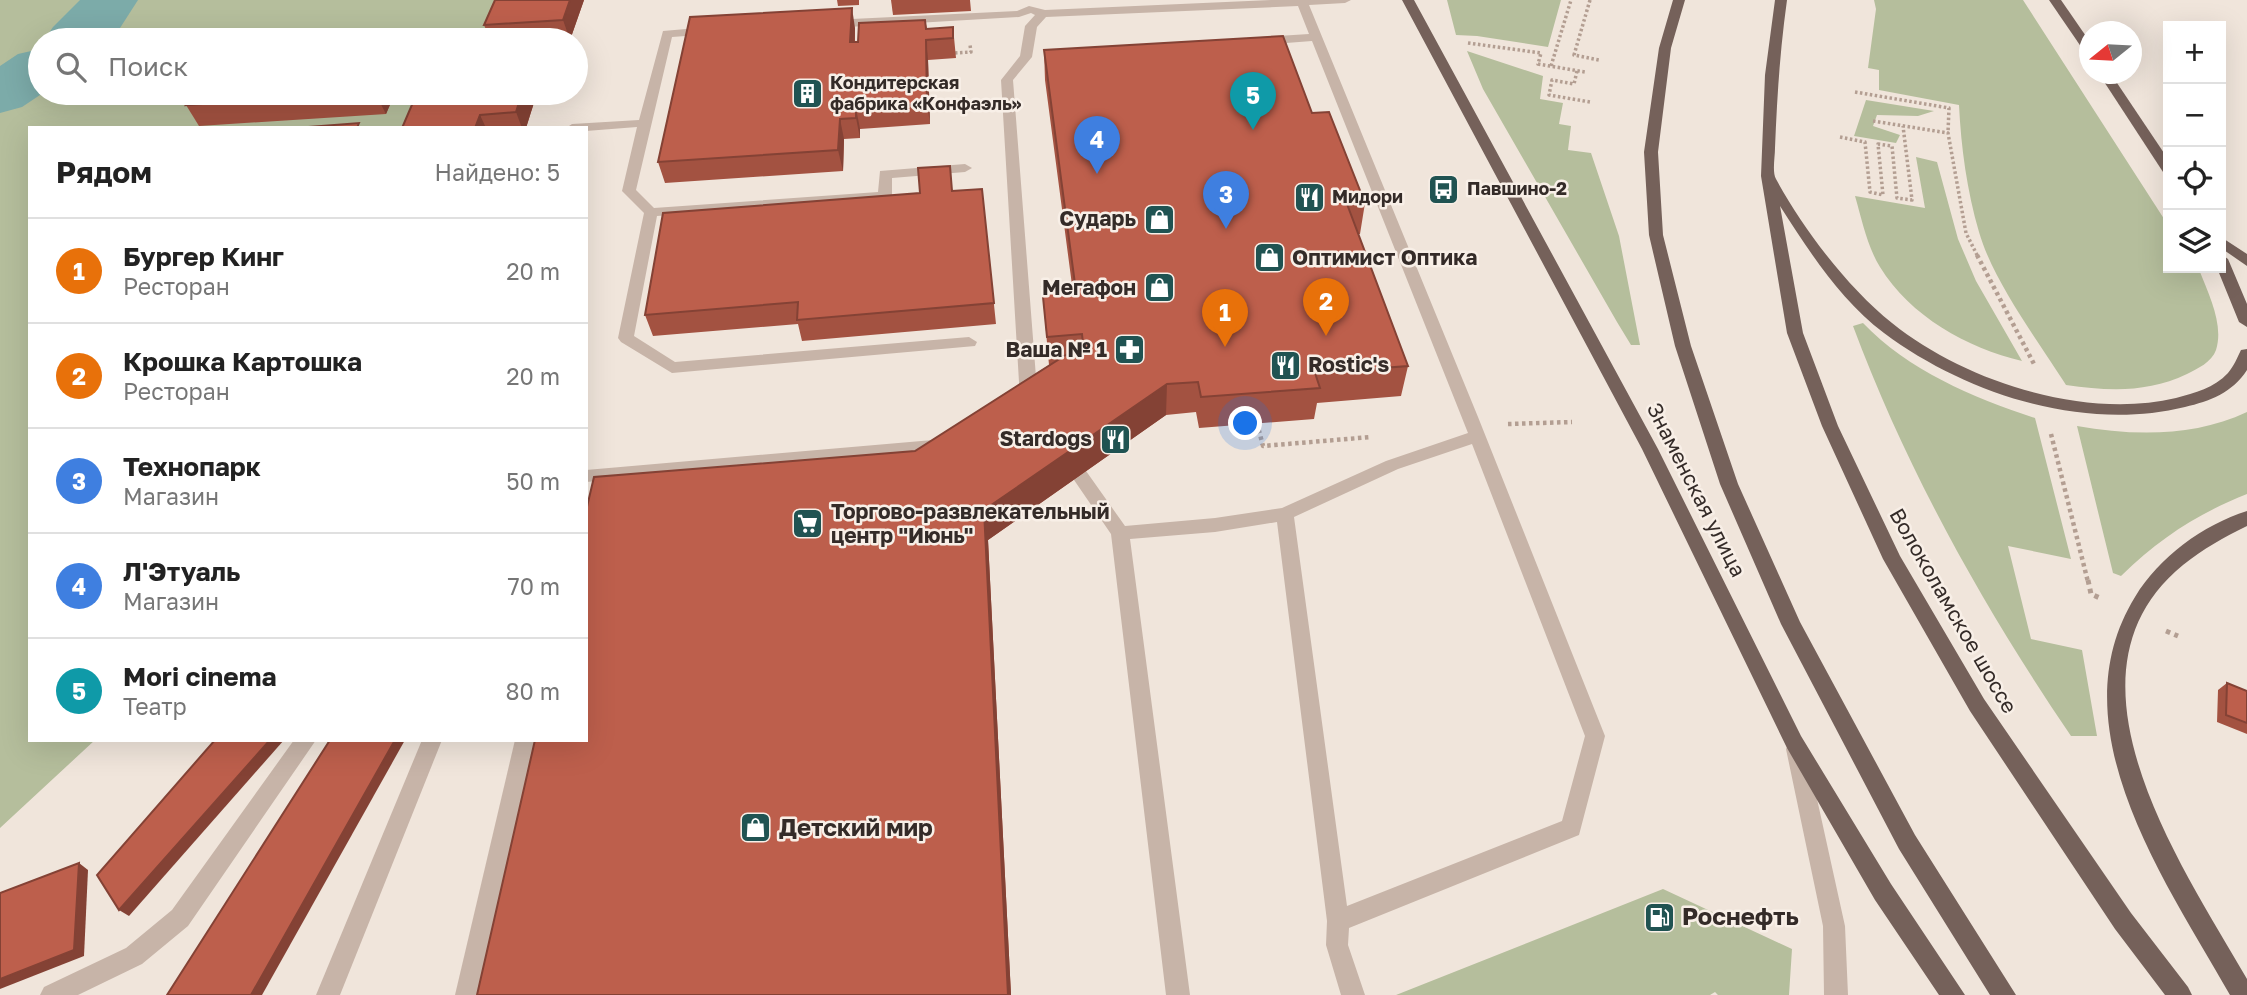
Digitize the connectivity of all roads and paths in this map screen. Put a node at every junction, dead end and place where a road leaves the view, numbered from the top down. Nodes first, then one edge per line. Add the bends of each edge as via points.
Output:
1 (1301, 0) edge
2 (1346, 0) edge
3 (1408, 0) edge
4 (1571, 0) edge
5 (1590, 0) edge
6 (1679, 0) edge
7 (1781, 0) edge
8 (2055, 0) edge
9 (2063, 0) edge
10 (1318, 1) edge
11 (1028, 4) edge
12 (1044, 14) junction
13 (2067, 16) junction
14 (819, 25) edge
15 (722, 30) edge
16 (2079, 34) edge
17 (1318, 37) junction
18 (1250, 42) edge
19 (1466, 43) dead end
20 (1599, 60) dead end
21 (1551, 66) junction
22 (1577, 71) junction
23 (1585, 72) dead end
24 (2112, 84) edge
25 (1855, 92) dead end
26 (1590, 102) dead end
27 (1873, 121) dead end
28 (645, 123) junction
29 (1902, 126) junction
30 (588, 127) edge
31 (1948, 133) junction
32 (1840, 137) dead end
33 (2163, 161) edge
34 (965, 168) dead end
35 (1768, 176) junction
36 (651, 212) junction
37 (2226, 245) edge
38 (2247, 261) edge
39 (2226, 271) edge
40 (2247, 322) edge
41 (970, 342) dead end
42 (2247, 354) edge
43 (2040, 376) dead end
44 (1027, 405) edge
45 (1572, 422) dead end
46 (1257, 423) edge
47 (1514, 425) dead end
48 (2050, 429) dead end
49 (958, 434) edge
50 (1379, 436) dead end
51 (1477, 436) junction
52 (1059, 444) edge
53 (588, 476) edge
54 (1285, 514) junction
55 (2247, 518) edge
56 (1120, 533) junction
57 (2102, 599) dead end
58 (2166, 631) dead end
59 (2178, 636) dead end
60 (305, 742) edge
61 (431, 742) edge
62 (525, 742) edge
63 (1794, 742) junction
64 (1338, 921) junction
65 (52, 995) edge
66 (328, 995) edge
67 (467, 995) edge
68 (1178, 995) edge
69 (1353, 995) edge
70 (1836, 995) edge
71 (1953, 995) edge
72 (2004, 995) edge
73 (2180, 995) edge
74 (2243, 995) edge

1 - 10 street
1 - 12 street
1 - 17 street
2 - 10 street
3 - 63 main road, Знаменская улица via 1650,449
4 - 21 path
5 - 20 path via 1574,55
6 - 72 main road via 1665,48 1651,152 1657,235 1692,371 1729,484 1791,624 1907,842
7 - 35 main road, Волоколамское шоссе via 1770,75
8 - 13 main road
9 - 13 street
11 - 12 street
11 - 14 street via 1019,14
12 - 44 street via 1031,26 1032,56 1007,80
13 - 16 main road
15 - 28 street via 667,34
17 - 18 street
17 - 51 street
19 - 21 path via 1541,53 1538,64
21 - 22 path
22 - 23 path
22 - 26 path via 1574,84 1552,80 1549,95
24 - 33 main road
25 - 31 path via 1949,108
27 - 29 path
28 - 30 street
28 - 36 street via 629,191
29 - 31 path
29 - 32 path via 1912,200 1897,198 1892,146 1878,144 1883,195 1870,192 1865,142
31 - 43 path via 1966,233
34 - 36 street via 885,174 885,196
35 - 42 main road via 1814,247 1864,308 1919,350 1993,384 2074,405 2151,408 2210,394 2230,381
35 - 73 main road, Волоколамское шоссе via 1795,333 1830,426 1892,559 1977,705 2123,921
36 - 41 street via 626,338 672,368
37 - 38 main road
39 - 40 main road
45 - 47 path
46 - 50 path via 1263,446
48 - 57 path via 2091,594
49 - 53 street via 935,446
51 - 54 street via 1392,465
51 - 64 street via 1595,736 1571,828
52 - 56 street
54 - 56 street
54 - 64 street
55 - 74 main road via 2176,558 2142,595 2117,663 2115,703 2129,772 2160,848
56 - 68 street
58 - 59 path
60 - 65 street via 180,918 134,956
61 - 66 street
62 - 67 street
63 - 70 street via 1834,926
63 - 71 main road, Знаменская улица via 1883,892
64 - 69 street via 1337,945

